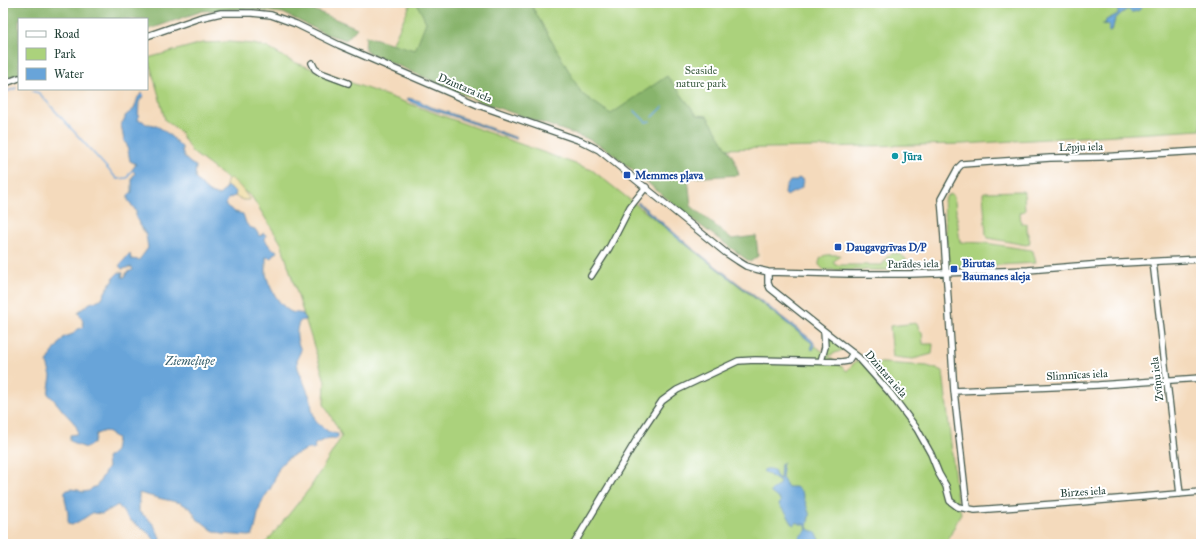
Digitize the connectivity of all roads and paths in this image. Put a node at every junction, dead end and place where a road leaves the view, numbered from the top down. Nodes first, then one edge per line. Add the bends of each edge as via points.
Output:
1 (148, 36) edge
2 (312, 63) dead end
3 (18, 78) edge
4 (348, 83) dead end
5 (3, 84) edge
6 (1201, 151) edge
7 (646, 187) junction
8 (1201, 259) edge
9 (1153, 262) junction
10 (746, 266) joint
11 (768, 272) junction
12 (946, 273) junction
13 (591, 276) dead end
14 (824, 332) junction
15 (854, 353) junction
16 (821, 361) junction
17 (1201, 378) edge
18 (1167, 381) junction
19 (954, 391) junction
20 (1201, 492) edge
21 (1180, 494) junction
22 (967, 508) junction
23 (574, 544) edge

1 - 7 street, Dzintara iela via 221,13 271,15 478,105 581,141 599,150
2 - 4 street via 321,73
3 - 5 street
6 - 12 street, Lēpju iela via 962,164 941,199
7 - 10 street, Dzintara iela via 726,253
7 - 13 street via 630,207
8 - 9 street, Parādes iela
9 - 12 street, Parādes iela
9 - 18 street, Zvīņu iela
10 - 11 street, Parādes iela
11 - 12 street, Parādes iela
11 - 14 street, Dzintara iela via 770,288
12 - 19 street
14 - 15 street, Dzintara iela
14 - 16 street via 825,347
15 - 16 street via 848,362
15 - 22 street, Dzintara iela via 873,372 917,429 946,486 950,501 958,507
16 - 23 street via 738,361 677,390 662,401 636,439
17 - 18 street, Slimnīcas iela
18 - 19 street, Slimnīcas iela
18 - 21 street, Zvīņu iela
19 - 22 street
20 - 21 street, Birzes iela
21 - 22 street, Birzes iela via 975,510

